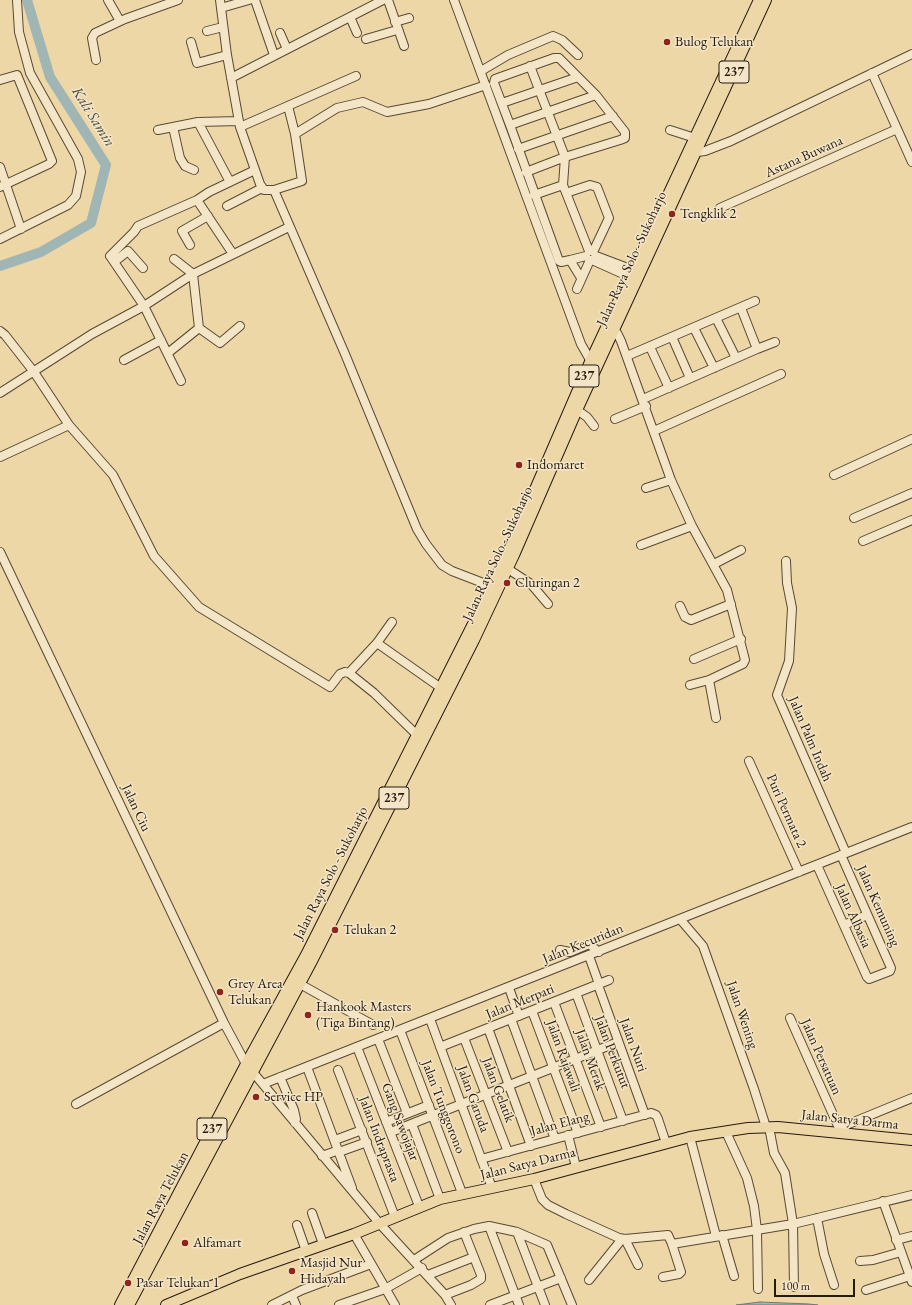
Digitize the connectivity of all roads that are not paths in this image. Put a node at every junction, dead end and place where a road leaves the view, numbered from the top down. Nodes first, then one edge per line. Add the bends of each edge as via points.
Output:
1 (17, 0) edge
2 (108, 0) edge
3 (178, 0) edge
4 (249, 0) edge
5 (255, 0) edge
6 (383, 0) edge
7 (388, 0) edge
8 (454, 0) edge
9 (759, 0) edge
10 (766, 0) edge
11 (221, 4) edge
12 (350, 17) junction
13 (409, 18) dead end
14 (120, 21) junction
15 (396, 26) junction
16 (224, 27) junction
17 (206, 31) dead end
18 (280, 33) dead end
19 (357, 33) dead end
20 (366, 40) dead end
21 (191, 42) dead end
22 (404, 46) dead end
23 (287, 49) junction
24 (912, 54) edge
25 (227, 55) junction
26 (274, 55) junction
27 (578, 55) dead end
28 (96, 60) dead end
29 (530, 66) junction
30 (482, 71) junction
31 (30, 73) junction
32 (872, 73) junction
33 (17, 76) junction
34 (356, 76) dead end
35 (578, 77) junction
36 (231, 78) junction
37 (0, 80) edge
38 (486, 85) junction
39 (539, 89) junction
40 (719, 94) junction
41 (596, 95) junction
42 (502, 103) junction
43 (288, 106) junction
44 (548, 112) junction
45 (613, 116) junction
46 (198, 122) junction
47 (239, 124) junction
48 (510, 125) junction
49 (173, 127) junction
50 (897, 129) junction
51 (158, 130) dead end
52 (670, 130) dead end
53 (296, 134) junction
54 (557, 135) junction
55 (697, 144) junction
56 (518, 149) junction
57 (565, 157) junction
58 (912, 162) edge
59 (0, 167) edge
60 (194, 170) dead end
61 (255, 170) junction
62 (526, 172) junction
63 (230, 182) junction
64 (2, 185) edge
65 (262, 188) junction
66 (564, 189) junction
67 (274, 190) junction
68 (534, 195) junction
69 (196, 200) junction
70 (227, 206) dead end
71 (720, 208) dead end
72 (208, 216) junction
73 (289, 227) junction
74 (20, 229) junction
75 (0, 239) edge
76 (190, 245) dead end
77 (233, 254) junction
78 (591, 256) junction
79 (174, 259) dead end
80 (570, 260) junction
81 (114, 262) junction
82 (143, 268) dead end
83 (193, 274) junction
84 (632, 274) junction
85 (581, 278) junction
86 (577, 289) dead end
87 (755, 301) dead end
88 (144, 306) junction
89 (740, 308) junction
90 (716, 318) junction
91 (240, 326) dead end
92 (199, 328) junction
93 (612, 328) junction
94 (694, 328) junction
95 (0, 331) edge
96 (672, 337) junction
97 (161, 340) junction
98 (775, 342) dead end
99 (650, 347) junction
100 (757, 349) junction
101 (168, 353) junction
102 (627, 356) junction
103 (736, 358) junction
104 (124, 360) dead end
105 (593, 366) junction
106 (714, 368) junction
107 (34, 372) junction
108 (781, 374) dead end
109 (690, 378) junction
110 (181, 381) dead end
111 (669, 388) junction
112 (0, 393) edge
113 (645, 403) junction
114 (577, 410) junction
115 (615, 420) dead end
116 (69, 425) junction
117 (594, 426) dead end
118 (654, 431) junction
119 (912, 439) edge
120 (0, 457) edge
121 (834, 475) dead end
122 (671, 480) junction
123 (646, 488) dead end
124 (912, 493) edge
125 (854, 518) dead end
126 (912, 520) edge
127 (692, 526) junction
128 (863, 541) dead end
129 (641, 545) dead end
130 (741, 550) dead end
131 (0, 552) edge
132 (786, 561) dead end
133 (714, 564) junction
134 (508, 569) junction
135 (491, 586) junction
136 (548, 604) dead end
137 (731, 604) junction
138 (680, 606) dead end
139 (482, 614) junction
140 (392, 622) dead end
141 (473, 632) junction
142 (740, 639) junction
143 (377, 642) junction
144 (694, 659) dead end
145 (349, 673) junction
146 (709, 680) junction
147 (690, 686) dead end
148 (441, 688) junction
149 (716, 718) dead end
150 (417, 735) junction
151 (749, 761) dead end
152 (912, 827) edge
153 (843, 854) junction
154 (817, 865) junction
155 (799, 872) junction
156 (868, 915) junction
157 (680, 919) junction
158 (328, 921) junction
159 (844, 925) junction
160 (560, 950) dead end
161 (599, 952) junction
162 (588, 956) junction
163 (309, 958) junction
164 (866, 977) joint
165 (609, 980) dead end
166 (300, 984) junction
167 (598, 984) junction
168 (508, 988) junction
169 (576, 993) junction
170 (554, 1002) junction
171 (532, 1010) junction
172 (519, 1016) junction
173 (790, 1018) dead end
174 (430, 1019) junction
175 (511, 1019) junction
176 (224, 1023) junction
177 (373, 1026) dead end
178 (488, 1028) junction
179 (400, 1030) junction
180 (464, 1038) junction
181 (378, 1039) junction
182 (618, 1042) junction
183 (357, 1047) junction
184 (440, 1047) junction
185 (597, 1051) junction
186 (576, 1059) junction
187 (246, 1064) junction
188 (307, 1067) junction
189 (554, 1068) junction
190 (338, 1070) dead end
191 (252, 1073) junction
192 (532, 1076) junction
193 (280, 1077) junction
194 (263, 1084) junction
195 (509, 1086) junction
196 (486, 1095) junction
197 (912, 1098) edge
198 (76, 1104) dead end
199 (429, 1104) junction
200 (461, 1104) junction
201 (407, 1113) junction
202 (644, 1115) junction
203 (433, 1116) junction
204 (623, 1120) junction
205 (386, 1122) junction
206 (295, 1123) junction
207 (412, 1124) junction
208 (601, 1127) junction
209 (767, 1127) junction
210 (362, 1130) junction
211 (838, 1130) junction
212 (391, 1132) junction
213 (726, 1132) junction
214 (578, 1133) junction
215 (568, 1135) junction
216 (690, 1137) junction
217 (555, 1139) junction
218 (335, 1140) junction
219 (912, 1140) edge
220 (367, 1142) junction
221 (666, 1143) junction
222 (531, 1146) junction
223 (339, 1151) junction
224 (508, 1152) junction
225 (322, 1156) junction
226 (481, 1159) junction
227 (576, 1167) junction
228 (534, 1179) junction
229 (492, 1188) junction
230 (354, 1193) junction
231 (462, 1193) junction
232 (912, 1195) edge
233 (440, 1199) junction
234 (883, 1201) junction
235 (419, 1206) junction
236 (312, 1213) dead end
237 (395, 1217) junction
238 (817, 1218) junction
239 (380, 1224) junction
240 (793, 1224) junction
241 (297, 1225) dead end
242 (489, 1226) junction
243 (757, 1230) junction
244 (464, 1232) junction
245 (517, 1232) junction
246 (354, 1234) junction
247 (719, 1236) junction
248 (912, 1236) edge
249 (624, 1239) junction
250 (896, 1240) junction
251 (323, 1244) junction
252 (672, 1244) junction
253 (306, 1251) junction
254 (901, 1252) junction
255 (474, 1257) junction
256 (414, 1260) junction
257 (860, 1261) dead end
258 (371, 1264) junction
259 (638, 1265) dead end
260 (422, 1268) junction
261 (428, 1275) junction
262 (911, 1275) edge
263 (734, 1276) dead end
264 (663, 1277) dead end
265 (561, 1278) junction
266 (589, 1280) dead end
267 (834, 1285) dead end
268 (538, 1286) junction
269 (794, 1287) dead end
270 (758, 1288) dead end
271 (385, 1289) junction
272 (866, 1290) dead end
273 (445, 1295) junction
274 (292, 1296) junction
275 (515, 1296) junction
276 (120, 1305) edge
277 (129, 1305) edge
278 (166, 1305) edge
279 (272, 1305) edge
280 (296, 1305) edge
281 (339, 1305) edge
282 (395, 1305) edge
283 (451, 1305) edge
284 (490, 1305) edge
285 (519, 1305) edge
286 (545, 1305) edge
287 (572, 1305) edge

1 - 31 street via 19,32
2 - 14 street
3 - 14 street
4 - 11 street
5 - 26 street
6 - 12 street
7 - 15 street
8 - 30 street
9 - 40 main road, Jalan Raya Solo - Sukoharjo / 237
10 - 40 main road, Jalan Raya Solo - Sukoharjo / 237
11 - 16 street
12 - 19 street
12 - 23 street
13 - 15 street
14 - 28 street via 92,35
15 - 20 street
15 - 22 street
16 - 17 street
16 - 25 street
18 - 23 street
21 - 25 street via 197,63
23 - 26 street
24 - 32 street
25 - 36 street
26 - 36 street
27 - 30 street via 562,40 553,36 508,55
29 - 35 street via 557,57
29 - 39 street
29 - 42 street via 495,79
30 - 38 street
31 - 33 street
31 - 74 street via 78,159 81,172 76,196 68,205
32 - 50 street
32 - 55 street via 731,141 705,151
33 - 37 street
33 - 64 street via 52,161
34 - 43 street
35 - 39 street
35 - 41 street
36 - 47 street
38 - 53 street via 427,105 387,112 366,102 345,105
38 - 105 street via 581,344
39 - 42 street
39 - 44 street
40 - 55 main road, Jalan Raya Solo - Sukoharjo / 237
41 - 44 street
41 - 45 street
42 - 48 street
43 - 47 street
43 - 53 street
44 - 48 street
44 - 54 street
45 - 54 street
45 - 57 street via 625,132 625,138
46 - 47 street
46 - 49 street
46 - 63 street
47 - 61 street
48 - 56 street
49 - 51 street
49 - 60 street via 180,158 185,166
50 - 58 street
50 - 71 street, Astana Buwana
52 - 55 street
53 - 67 street via 303,180
54 - 56 street
54 - 57 street
55 - 84 main road, Jalan Raya Solo - Sukoharjo / 237
55 - 93 main road, Jalan Raya Solo - Sukoharjo / 237
56 - 62 street
57 - 62 street
57 - 66 street
59 - 64 street
61 - 63 street
61 - 65 street
62 - 68 street
63 - 69 street
64 - 74 street
65 - 67 street
65 - 70 street
66 - 68 street
66 - 78 street
66 - 78 street via 590,185 597,187 609,218
67 - 73 street
68 - 80 street via 559,261
69 - 72 street
69 - 81 street via 138,226 110,256
72 - 76 street via 182,231
72 - 77 street
73 - 77 street
73 - 135 street via 423,539 442,565
74 - 75 street
77 - 83 street
78 - 80 street
78 - 84 street
78 - 85 street
79 - 83 street
80 - 85 street
81 - 82 street via 128,251
81 - 88 street
83 - 88 street
83 - 92 street
84 - 93 main road, Jalan Raya Solo - Sukoharjo / 237
85 - 86 street
87 - 89 street
88 - 97 street
88 - 107 street via 92,334
89 - 90 street
89 - 100 street
90 - 94 street
90 - 103 street
91 - 92 street via 220,343
92 - 101 street
93 - 102 street
93 - 105 main road, Jalan Raya Solo - Sukoharjo / 237
94 - 96 street
94 - 106 street
95 - 107 street
96 - 99 street
96 - 109 street
97 - 101 street
97 - 104 street
98 - 100 street
99 - 102 street
99 - 111 street
100 - 103 street
101 - 110 street
102 - 113 street
103 - 106 street
105 - 114 main road, Jalan Raya Solo - Sukoharjo / 237
105 - 135 main road, Jalan Raya Solo - Sukoharjo / 237
106 - 109 street
107 - 112 street
107 - 116 street
108 - 118 street
109 - 111 street
111 - 113 street
113 - 115 street
113 - 118 street
114 - 117 street
114 - 134 main road, Jalan Raya Solo - Sukoharjo / 237
116 - 120 street
116 - 145 street via 113,476 154,556 199,607 330,687 340,674
118 - 122 street
119 - 121 street
122 - 123 street
122 - 127 street
124 - 125 street
126 - 128 street
127 - 129 street
127 - 133 street
130 - 133 street
131 - 176 street, Jalan Ciu
132 - 153 street, Jalan Palm Indah via 792,608 789,661 777,695
133 - 137 street
134 - 136 street via 531,584
134 - 139 main road, Jalan Raya Solo - Sukoharjo / 237
135 - 139 main road, Jalan Raya Solo - Sukoharjo / 237
137 - 138 street via 691,620 685,617
137 - 142 street
139 - 141 main road, Jalan Raya Solo - Sukoharjo / 237
140 - 143 street
141 - 148 main road, Jalan Raya Solo - Sukoharjo / 237
141 - 158 main road, Jalan Raya Solo - Sukoharjo / 237
142 - 144 street
142 - 146 street via 744,662
143 - 145 street
143 - 148 street
145 - 150 street via 374,693
146 - 147 street
146 - 149 street
148 - 150 main road, Jalan Raya Solo - Sukoharjo / 237
150 - 158 main road, Jalan Raya Solo - Sukoharjo / 237
151 - 155 street, Puri Permata 2
152 - 153 street, Jalan Kecuridan
153 - 154 street, Jalan Kecuridan
153 - 156 street, Jalan Kemuning
154 - 155 street, Jalan Kecuridan
154 - 159 street, Jalan Albasia
155 - 157 street, Jalan Kecuridan
156 - 159 street
156 - 164 street, Jalan Kemuning via 891,968 890,971 870,979
157 - 161 street, Jalan Kecuridan
157 - 209 street, Jalan Wening via 703,946
158 - 163 main road, Jalan Raya Solo - Sukoharjo / 237
159 - 164 street, Jalan Albasia
160 - 161 street via 570,952 589,944
161 - 162 street, Jalan Kecuridan
162 - 167 street, Jalan Nuri
162 - 168 street, Jalan Kecuridan
163 - 166 main road, Jalan Raya Telukan / 237
163 - 187 main road, Jalan Raya Telukan / 237
165 - 167 street, Jalan Merpati
166 - 177 street
166 - 191 main road, Jalan Raya Telukan / 237
167 - 169 street, Jalan Merpati
167 - 182 street, Jalan Nuri
168 - 172 street
168 - 174 street, Jalan Kecuridan
169 - 170 street, Jalan Merpati
169 - 185 street, Jalan Perkutut
170 - 171 street, Jalan Merpati
170 - 186 street, Jalan Merak
171 - 172 street, Jalan Merpati
171 - 189 street, Jalan Rajawali
172 - 175 street, Jalan Merpati
173 - 211 street, Jalan Persatuan
174 - 179 street, Jalan Kecuridan
174 - 184 street, Jalan Garuda
175 - 178 street, Jalan Merpati
175 - 192 street
176 - 187 street, Jalan Ciu
176 - 198 street
178 - 180 street, Jalan Merpati
178 - 195 street
179 - 181 street, Jalan Kecuridan
179 - 199 street, Jalan Tunggorono
180 - 184 street, Jalan Merpati
180 - 196 street, Jalan Gelatik
181 - 183 street, Jalan Kecuridan
181 - 201 street
182 - 185 street
182 - 202 street, Jalan Nuri
183 - 188 street, Jalan Kecuridan
183 - 205 street, Gang Sawojajar
184 - 200 street, Jalan Garuda
185 - 186 street
185 - 204 street, Jalan Perkutut
186 - 189 street
186 - 208 street, Jalan Merak
187 - 191 street, Jalan Ciu
187 - 276 main road, Jalan Raya Telukan / 237
188 - 193 street, Jalan Kecuridan
188 - 218 street
189 - 192 street
189 - 214 street, Jalan Rajawali
190 - 210 street, Jalan Indraprasta
191 - 194 street, Jalan Ciu
191 - 277 main road, Jalan Raya Telukan / 237
192 - 195 street
192 - 217 street
193 - 194 street, Jalan Kecuridan
193 - 206 street via 294,1110
194 - 206 street, Jalan Ciu
195 - 196 street
195 - 222 street
196 - 200 street
196 - 224 street, Jalan Gelatik
197 - 211 street
199 - 201 street
199 - 203 street, Jalan Tunggorono
200 - 203 street
200 - 226 street, Jalan Garuda
201 - 205 street
202 - 204 street, Jalan Elang
202 - 221 street via 654,1114 657,1117
203 - 207 street
203 - 231 street, Jalan Tunggorono
204 - 208 street, Jalan Elang
205 - 212 street, Gang Sawojajar
206 - 225 street, Jalan Ciu
207 - 212 street
207 - 233 street
208 - 214 street, Jalan Elang
209 - 211 main road, Jalan Satya Darma
209 - 213 main road, Jalan Satya Darma
209 - 240 street, Jalan Wening via 774,1153 785,1173
210 - 218 street
210 - 220 street, Jalan Indraprasta
211 - 219 main road, Jalan Satya Darma
212 - 235 street, Gang Sawojajar
213 - 216 main road, Jalan Satya Darma
213 - 243 street via 747,1178
214 - 215 street, Jalan Elang
215 - 217 street, Jalan Elang
215 - 227 street
216 - 221 main road, Jalan Satya Darma
216 - 247 street
217 - 222 street, Jalan Elang
218 - 223 street
220 - 223 street
220 - 237 street, Jalan Indraprasta
221 - 227 main road, Jalan Satya Darma
222 - 224 street, Jalan Elang
223 - 225 street
223 - 230 street
224 - 226 street, Jalan Elang
225 - 230 street, Jalan Ciu
226 - 229 street, Jalan Garuda
227 - 228 main road, Jalan Satya Darma
228 - 229 main road, Jalan Satya Darma
228 - 249 street via 542,1199 548,1205
229 - 231 main road, Jalan Satya Darma
230 - 239 street, Jalan Ciu
231 - 233 main road, Jalan Satya Darma
232 - 234 street
233 - 235 main road, Jalan Satya Darma
234 - 238 street
234 - 250 street
235 - 237 main road, Jalan Satya Darma
236 - 251 street
237 - 239 main road, Jalan Satya Darma
238 - 240 street
238 - 267 street via 824,1254
239 - 246 main road, Jalan Satya Darma
239 - 256 street, Jalan Ciu
240 - 243 street
240 - 269 street, Jalan Wening
241 - 253 street
242 - 244 street
242 - 245 street
242 - 275 street
243 - 247 street
243 - 270 street
244 - 255 street
244 - 256 street via 448,1238
245 - 265 street via 547,1245
245 - 268 street
246 - 251 main road, Jalan Satya Darma
246 - 258 street
247 - 252 street
247 - 263 street
248 - 250 street
249 - 252 street via 668,1235
249 - 259 street
249 - 266 street
250 - 254 street
251 - 253 main road, Jalan Satya Darma
252 - 264 street via 681,1272
253 - 278 main road, Jalan Satya Darma via 240,1274
254 - 257 street
254 - 262 street
255 - 261 street
255 - 273 street via 481,1278 471,1285
256 - 260 street, Jalan Ciu
258 - 271 street
258 - 274 street
260 - 261 street, Jalan Ciu
260 - 271 street
261 - 273 street, Jalan Ciu
262 - 272 street
265 - 268 street
265 - 287 street
268 - 275 street
268 - 286 street
271 - 281 street
271 - 282 street
273 - 283 street, Jalan Ciu
274 - 279 street
274 - 280 street
275 - 284 street
275 - 285 street

